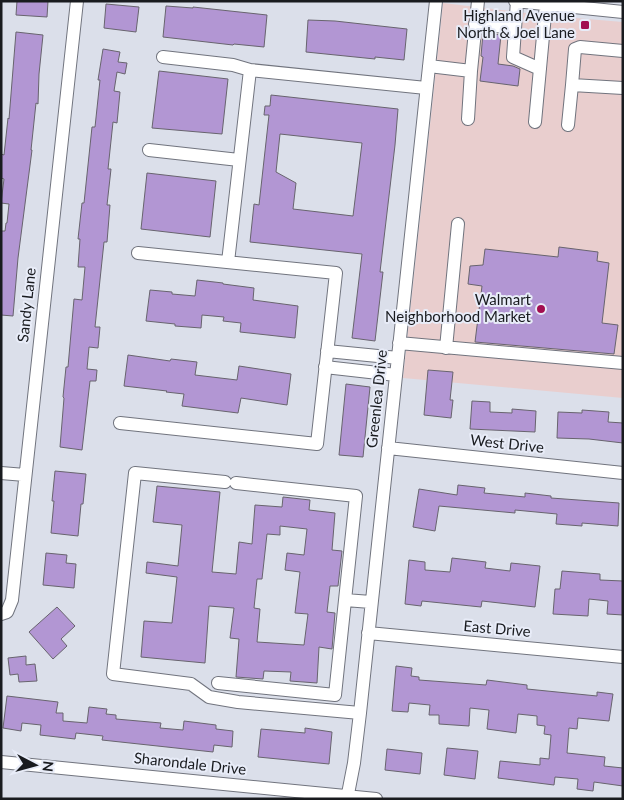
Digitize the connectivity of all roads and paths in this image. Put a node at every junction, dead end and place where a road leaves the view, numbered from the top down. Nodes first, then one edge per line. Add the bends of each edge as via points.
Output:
1 (76, 1) edge
2 (436, 1) edge
3 (478, 1) edge
4 (516, 1) edge
5 (546, 4) junction
6 (623, 12) edge
7 (475, 24) junction
8 (515, 28) junction
9 (623, 51) edge
10 (163, 57) dead end
11 (429, 66) junction
12 (540, 69) junction
13 (250, 70) junction
14 (471, 71) junction
15 (623, 80) edge
16 (572, 85) junction
17 (601, 86) junction
18 (426, 88) junction
19 (623, 88) edge
20 (468, 118) dead end
21 (535, 122) dead end
22 (568, 125) dead end
23 (149, 150) dead end
24 (239, 160) junction
25 (458, 224) dead end
26 (138, 253) dead end
27 (228, 262) junction
28 (400, 344) junction
29 (446, 348) junction
30 (327, 350) junction
31 (398, 358) junction
32 (623, 363) edge
33 (326, 367) junction
34 (396, 375) junction
35 (120, 423) dead end
36 (388, 448) junction
37 (623, 472) edge
38 (1, 473) edge
39 (25, 475) junction
40 (345, 600) junction
41 (371, 602) junction
42 (4, 613) edge
43 (368, 633) junction
44 (623, 657) edge
45 (218, 683) dead end
46 (360, 714) junction
47 (1, 762) edge
48 (347, 797) edge
49 (376, 799) edge

1 - 39 street, Sandy Lane
2 - 11 street, Greenlea Drive
3 - 7 street
4 - 5 street
4 - 8 street
5 - 6 street
5 - 12 street
7 - 8 street
7 - 14 street
8 - 12 street via 513,57
9 - 16 street via 575,49
10 - 13 street
11 - 14 street
11 - 18 street, Greenlea Drive
12 - 21 street
13 - 18 street
13 - 24 street
14 - 20 street
15 - 17 street via 606,79
16 - 17 street
16 - 22 street
17 - 19 street
18 - 28 street, Greenlea Drive
23 - 24 street
24 - 27 street
25 - 29 street
26 - 27 street
27 - 30 street via 336,273
28 - 29 street
28 - 31 street, Greenlea Drive
29 - 32 street
30 - 31 street
30 - 33 street
31 - 34 street, Greenlea Drive
33 - 34 street
33 - 35 street via 317,444
34 - 36 street, Greenlea Drive
36 - 37 street, West Drive
36 - 41 street, Greenlea Drive
38 - 39 street
39 - 42 street, Sandy Lane via 12,600
40 - 41 street
40 - 45 street via 335,695
40 - 46 street via 356,496 135,473 113,674 191,684 209,697 238,702
41 - 43 street, Greenlea Drive
43 - 44 street, East Drive
43 - 46 street, Greenlea Drive
46 - 48 street, Greenlea Drive
47 - 48 street, Sharondale Drive
48 - 49 street, Sharondale Drive

